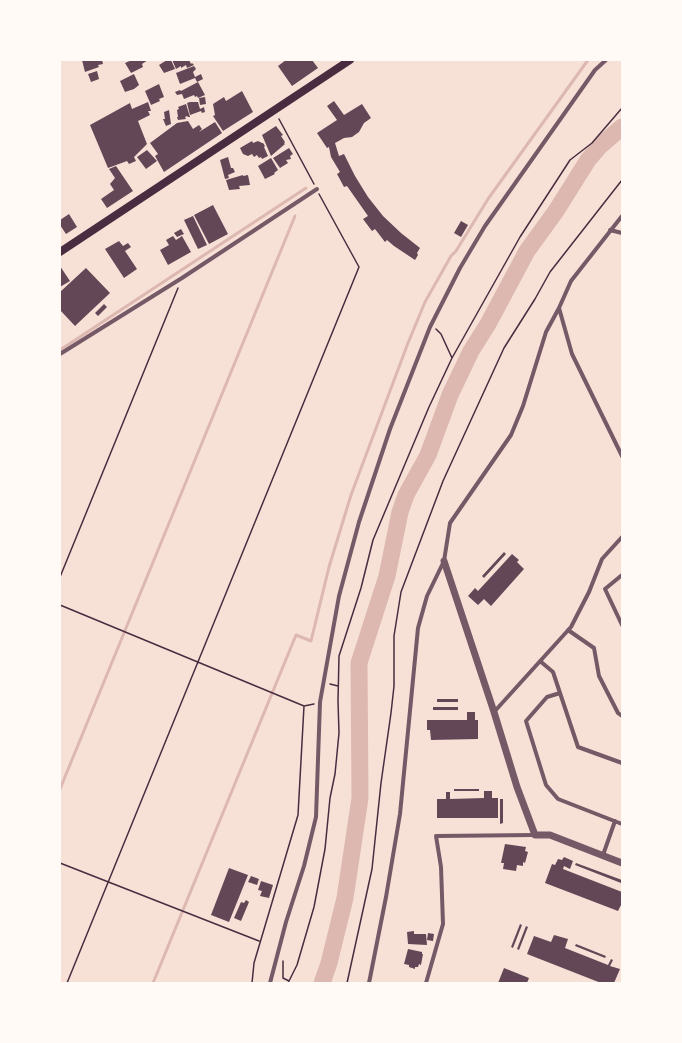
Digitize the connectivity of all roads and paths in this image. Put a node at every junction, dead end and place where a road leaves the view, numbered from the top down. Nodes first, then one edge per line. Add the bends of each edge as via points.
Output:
1 (350, 60) edge
2 (606, 60) edge
3 (622, 108) edge
4 (274, 110) junction
5 (622, 180) edge
6 (317, 189) junction
7 (622, 216) edge
8 (610, 230) junction
9 (622, 232) edge
10 (60, 252) edge
11 (182, 278) junction
12 (560, 308) junction
13 (438, 330) dead end
14 (60, 354) edge
15 (452, 358) junction
16 (622, 456) edge
17 (622, 537) edge
18 (444, 561) junction
19 (622, 575) edge
20 (60, 577) edge
21 (60, 605) edge
22 (622, 625) edge
23 (568, 630) junction
24 (540, 661) junction
25 (198, 662) junction
26 (330, 684) dead end
27 (338, 686) junction
28 (560, 693) junction
29 (320, 702) junction
30 (304, 706) junction
31 (494, 712) junction
32 (622, 716) edge
33 (622, 763) edge
34 (615, 821) junction
35 (622, 824) edge
36 (535, 835) junction
37 (603, 855) junction
38 (60, 863) edge
39 (622, 863) edge
40 (108, 882) junction
41 (260, 941) junction
42 (67, 983) edge
43 (252, 983) edge
44 (270, 983) edge
45 (288, 983) edge
46 (347, 983) edge
47 (369, 983) edge
48 (426, 983) edge

1 - 4 main road
2 - 29 street via 595,70 485,226 430,327 390,430 359,522 339,596
3 - 15 path via 592,143 570,160 520,237
4 - 6 path
4 - 10 main road
5 - 46 path via 550,272 504,348 443,481 402,592 394,636 393,692 372,869
6 - 11 street
6 - 25 path via 359,267
7 - 8 street
8 - 9 street
8 - 12 street via 571,281
11 - 14 street
11 - 20 path
12 - 16 street via 572,354
12 - 18 street via 546,332 511,436 450,523
13 - 15 path
15 - 27 path via 373,540 339,656
17 - 23 street via 602,559 589,592
18 - 31 street
18 - 47 street via 427,596 418,628 400,814
19 - 22 street via 605,589
21 - 25 path
23 - 24 street
23 - 32 street via 594,648 599,676
24 - 28 street via 553,672
24 - 31 street
25 - 30 path
25 - 40 path
26 - 27 path
27 - 45 path via 339,733 325,849 314,907
28 - 33 street via 578,747
28 - 34 street via 547,697 526,721 546,785 558,799
29 - 30 path
29 - 44 street via 316,817
30 - 41 path via 298,815
31 - 36 street
34 - 35 street
34 - 37 street
36 - 37 street via 550,835
36 - 48 street via 436,836 441,867 443,924
37 - 39 street
38 - 40 path
40 - 41 path
40 - 42 path
41 - 43 path

